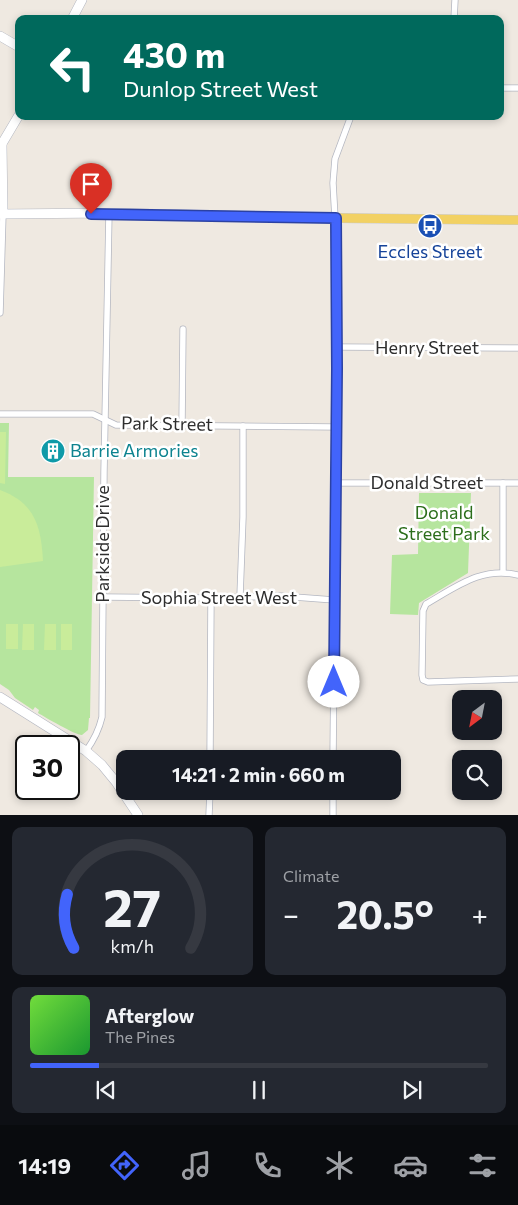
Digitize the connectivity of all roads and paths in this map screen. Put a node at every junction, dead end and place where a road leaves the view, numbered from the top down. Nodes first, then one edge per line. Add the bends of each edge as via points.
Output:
1 (82, 0) edge
2 (455, 0) edge
3 (74, 15) edge
4 (454, 15) edge
5 (0, 36) edge
6 (15, 45) edge
7 (504, 88) edge
8 (518, 88) edge
9 (16, 120) edge
10 (349, 120) edge
11 (1, 146) edge
12 (1, 214) edge
13 (108, 214) junction
14 (336, 218) junction
15 (518, 220) edge
16 (0, 313) edge
17 (183, 329) dead end
18 (337, 348) junction
19 (518, 348) edge
20 (0, 414) edge
21 (106, 420) junction
22 (182, 425) junction
23 (243, 426) junction
24 (336, 428) junction
25 (336, 483) junction
26 (503, 483) junction
27 (518, 483) edge
28 (503, 572) junction
29 (518, 575) edge
30 (240, 596) junction
31 (102, 597) junction
32 (211, 598) junction
33 (334, 600) junction
34 (518, 679) edge
35 (0, 698) edge
36 (210, 750) edge
37 (333, 750) edge
38 (86, 751) junction
39 (210, 800) edge
40 (333, 800) edge
41 (138, 815) edge
42 (210, 815) edge
43 (333, 815) edge

1 - 3 main road
2 - 4 street
5 - 6 main road
7 - 8 street
9 - 11 main road
10 - 14 street via 335,164
11 - 12 main road
12 - 13 main road
12 - 16 street
13 - 14 main road
13 - 21 street, Parkside Drive
14 - 15 main road
14 - 18 street
17 - 22 street
18 - 19 street, Henry Street
18 - 24 street
20 - 21 street, Park Street via 93,414
21 - 22 street, Park Street via 116,425
21 - 31 street, Parkside Drive
22 - 23 street, Park Street
23 - 24 street, Park Street
23 - 30 street
24 - 25 street
25 - 26 street, Donald Street
25 - 33 street
26 - 27 street, Donald Street
26 - 28 street
28 - 29 street
28 - 34 street via 473,577 426,604 422,676 428,682
30 - 32 street, Sophia Street West
30 - 33 street, Sophia Street West
31 - 32 street, Sophia Street West
31 - 38 street, Parkside Drive via 102,716
32 - 36 street
33 - 37 street
35 - 38 main road
38 - 41 main road via 116,782
39 - 42 street
40 - 43 street

